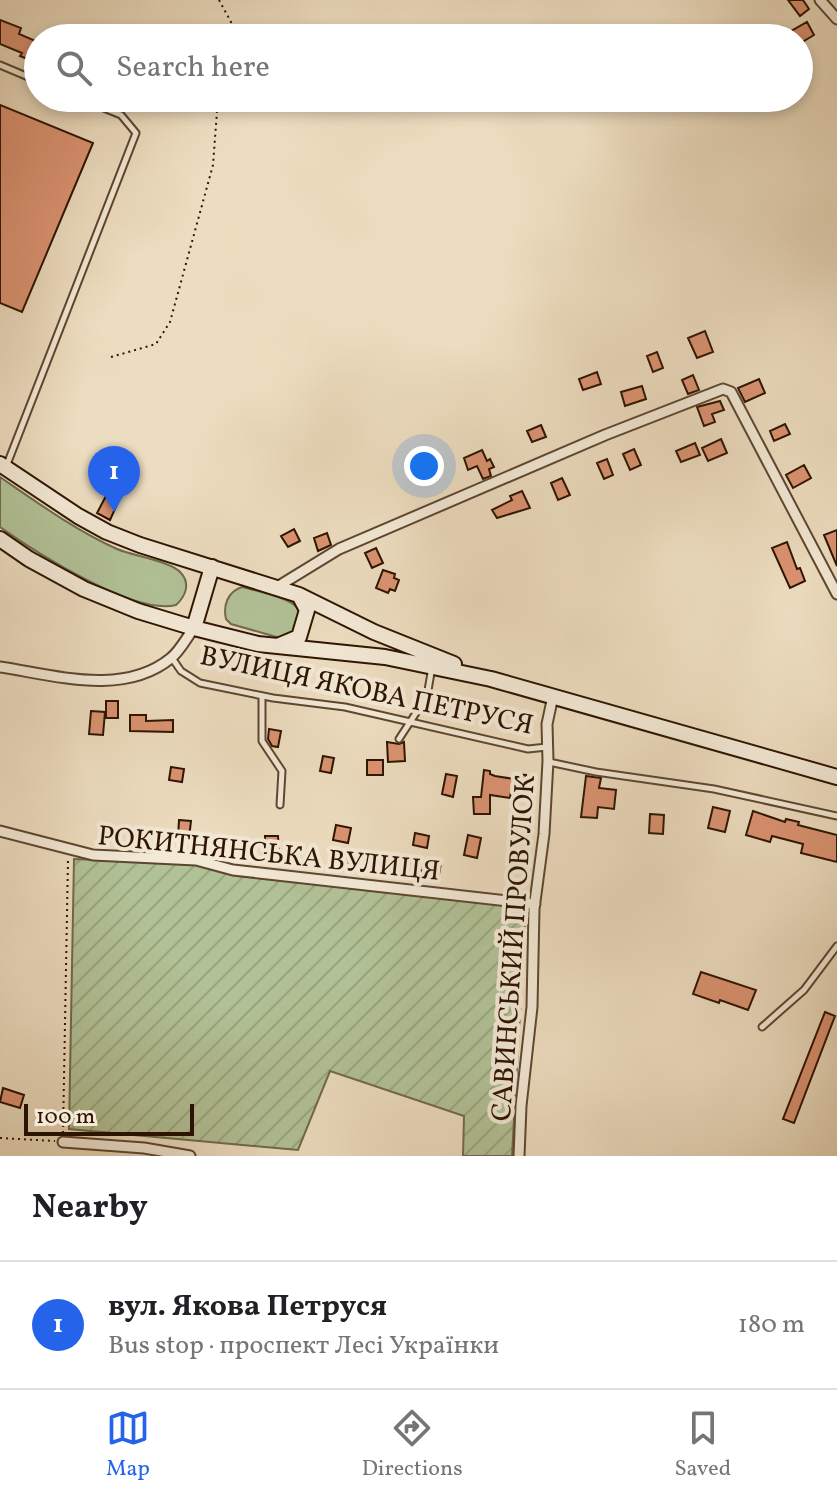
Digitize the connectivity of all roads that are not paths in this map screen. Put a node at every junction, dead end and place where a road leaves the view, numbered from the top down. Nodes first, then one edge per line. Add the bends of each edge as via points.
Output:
1 (820, 0) edge
2 (837, 19) edge
3 (0, 65) edge
4 (24, 75) edge
5 (114, 112) edge
6 (3, 466) edge
7 (0, 539) edge
8 (212, 567) junction
9 (277, 587) junction
10 (837, 594) edge
11 (299, 595) junction
12 (194, 628) junction
13 (276, 647) junction
14 (172, 658) junction
15 (432, 666) junction
16 (0, 667) edge
17 (491, 679) junction
18 (262, 696) junction
19 (553, 696) junction
20 (410, 722) junction
21 (399, 739) dead end
22 (547, 747) junction
23 (548, 761) junction
24 (837, 777) edge
25 (280, 805) dead end
26 (837, 816) edge
27 (0, 831) edge
28 (535, 904) junction
29 (837, 946) edge
30 (762, 1027) dead end
31 (63, 1142) road end
32 (190, 1156) edge
33 (519, 1156) edge

1 - 2 street
3 - 4 lane
5 - 6 lane via 136,133
6 - 8 street via 107,532
7 - 12 street via 84,589
8 - 9 street
8 - 12 street
9 - 10 street via 339,549 723,389 731,392
9 - 11 street
11 - 13 street via 307,610 299,637
11 - 17 street
12 - 13 street
12 - 14 street
13 - 15 street
14 - 16 street, ВУЛИЦЯ ЯКОВА ПЕТРУСЯ via 118,680
14 - 18 lane, ВУЛИЦЯ ЯКОВА ПЕТРУСЯ via 200,683
15 - 17 street
15 - 20 lane via 427,696
17 - 19 street
18 - 20 lane, ВУЛИЦЯ ЯКОВА ПЕТРУСЯ
18 - 25 lane via 262,741 282,771
19 - 22 street, САВИНСЬКИЙ ПРОВУЛОК
19 - 24 street
20 - 21 lane
20 - 22 lane, ВУЛИЦЯ ЯКОВА ПЕТРУСЯ via 528,749
22 - 23 street, САВИНСЬКИЙ ПРОВУЛОК
23 - 26 lane, ВУЛИЦЯ ЯКОВА ПЕТРУСЯ
23 - 28 street, САВИНСЬКИЙ ПРОВУЛОК
27 - 28 street, РОКИТНЯНСЬКА ВУЛИЦЯ via 93,855 196,860 233,870
28 - 33 street, САВИНСЬКИЙ ПРОВУЛОК
29 - 30 lane via 804,990
31 - 32 street

